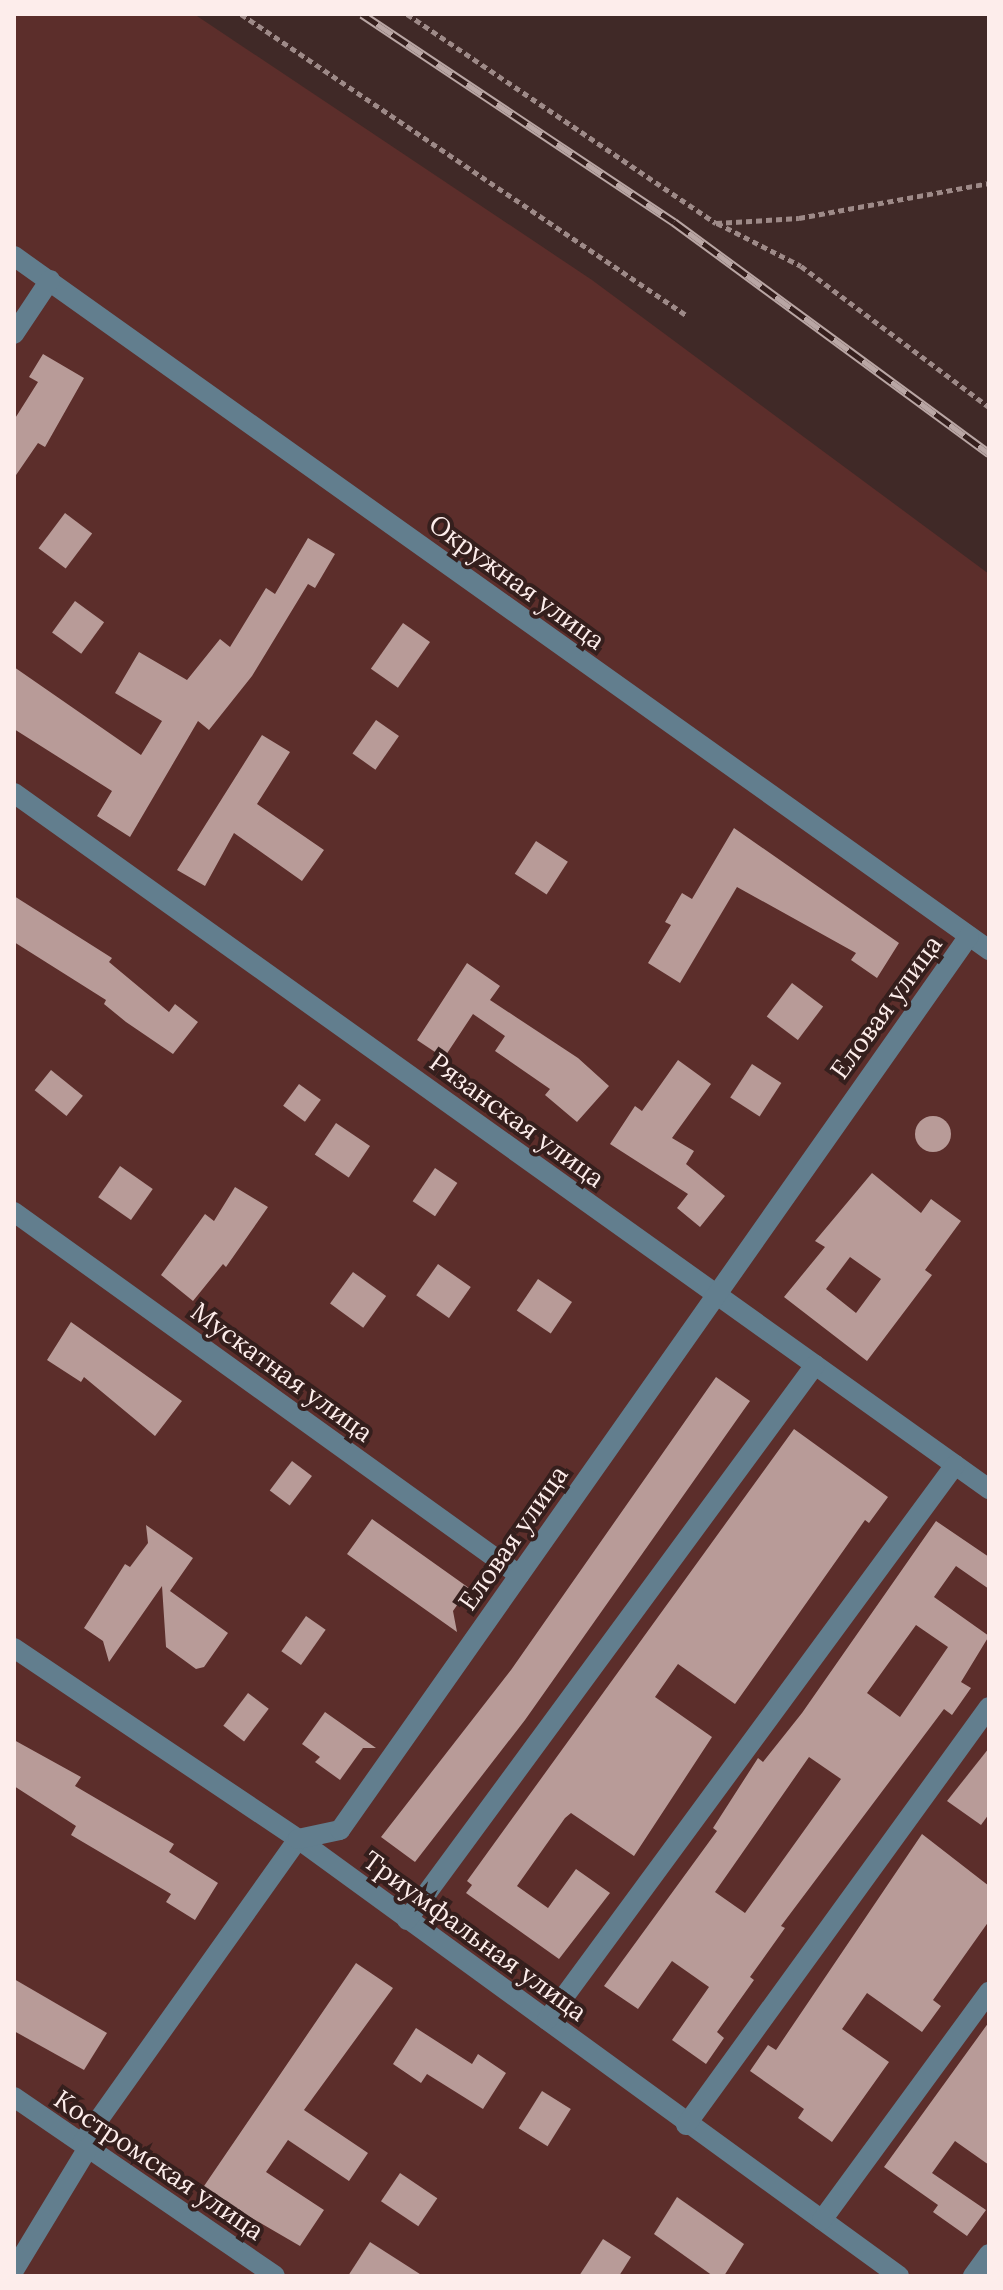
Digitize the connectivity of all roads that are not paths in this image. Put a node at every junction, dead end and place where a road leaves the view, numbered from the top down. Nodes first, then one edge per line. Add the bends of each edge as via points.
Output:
1 (14, 256) edge
2 (50, 280) junction
3 (14, 334) edge
4 (14, 793) edge
5 (969, 936) junction
6 (989, 950) edge
7 (14, 1212) edge
8 (713, 1292) junction
9 (815, 1365) junction
10 (955, 1465) junction
11 (989, 1489) edge
12 (519, 1575) junction
13 (14, 1648) edge
14 (989, 1707) edge
15 (298, 1839) junction
16 (407, 1920) junction
17 (989, 1992) edge
18 (547, 2020) junction
19 (14, 2097) edge
20 (686, 2125) junction
21 (86, 2144) junction
22 (822, 2220) junction
23 (989, 2254) edge
24 (14, 2270) edge
25 (275, 2276) edge
26 (899, 2276) edge
27 (973, 2276) edge

1 - 2 street, Окружная улица
2 - 3 street
2 - 5 street, Окружная улица
4 - 8 street, Рязанская улица
5 - 6 street, Окружная улица
5 - 8 street, Еловая улица
7 - 12 street, Мускатная улица
8 - 9 street, Рязанская улица
8 - 12 street, Еловая улица
9 - 10 street, Рязанская улица
9 - 16 street
10 - 11 street, Рязанская улица
10 - 18 street
12 - 15 street, Еловая улица via 340,1830
13 - 15 street, Триумфальная улица
14 - 20 street
15 - 16 street, Триумфальная улица
15 - 21 street
16 - 18 street, Триумфальная улица
17 - 22 street
18 - 20 street, Триумфальная улица
19 - 21 street, Костромская улица
20 - 22 street, Триумфальная улица
21 - 24 street
21 - 25 street, Костромская улица
22 - 26 street, Триумфальная улица
23 - 27 street

